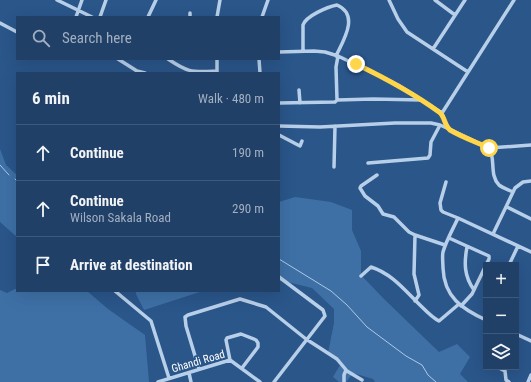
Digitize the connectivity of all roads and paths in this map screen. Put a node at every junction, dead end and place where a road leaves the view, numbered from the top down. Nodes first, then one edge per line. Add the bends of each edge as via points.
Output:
1 (58, 0) edge
2 (82, 0) edge
3 (106, 0) edge
4 (156, 0) edge
5 (220, 0) edge
6 (268, 0) edge
7 (389, 0) edge
8 (435, 0) edge
9 (465, 0) edge
10 (514, 0) edge
11 (78, 11) junction
12 (455, 15) junction
13 (76, 16) edge
14 (90, 16) edge
15 (100, 16) edge
16 (148, 16) edge
17 (217, 16) edge
18 (262, 16) edge
19 (0, 23) edge
20 (16, 31) edge
21 (433, 48) junction
22 (302, 51) junction
23 (280, 52) edge
24 (337, 56) junction
25 (119, 60) edge
26 (170, 60) edge
27 (217, 60) edge
28 (259, 60) edge
29 (137, 72) edge
30 (216, 72) edge
31 (260, 72) edge
32 (468, 72) junction
33 (299, 90) dead end
34 (338, 100) junction
35 (422, 100) junction
36 (280, 103) edge
37 (300, 103) junction
38 (442, 113) junction
39 (440, 125) junction
40 (280, 126) edge
41 (336, 126) junction
42 (449, 129) junction
43 (280, 136) edge
44 (302, 141) dead end
45 (531, 145) edge
46 (489, 148) junction
47 (368, 163) dead end
48 (334, 167) dead end
49 (377, 175) dead end
50 (531, 181) edge
51 (446, 182) dead end
52 (513, 192) junction
53 (507, 207) junction
54 (458, 218) junction
55 (531, 219) edge
56 (493, 234) junction
57 (415, 235) junction
58 (449, 238) junction
59 (445, 245) junction
60 (518, 246) junction
61 (467, 247) junction
62 (531, 252) edge
63 (488, 262) edge
64 (510, 262) edge
65 (483, 271) edge
66 (361, 276) dead end
67 (280, 278) edge
68 (474, 290) junction
69 (116, 292) edge
70 (415, 300) junction
71 (460, 305) junction
72 (483, 317) edge
73 (519, 335) edge
74 (306, 339) junction
75 (531, 341) edge
76 (230, 360) junction
77 (242, 368) junction
78 (199, 369) junction
79 (346, 370) junction
80 (503, 370) edge
81 (189, 373) junction
82 (351, 374) junction
83 (531, 375) edge
84 (169, 378) junction
85 (362, 380) dead end
86 (529, 381) edge
87 (158, 382) edge
88 (191, 382) edge
89 (260, 382) edge
90 (274, 382) edge
91 (344, 382) edge
92 (509, 382) edge

1 - 11 street
2 - 11 street
3 - 15 street
4 - 16 street
5 - 17 street
6 - 18 street
7 - 21 street via 407,32
8 - 12 street
9 - 12 street
10 - 32 street
11 - 13 street
11 - 14 street
12 - 21 street
19 - 20 street
21 - 32 street
22 - 23 street
22 - 24 street via 325,52
22 - 24 street via 303,25 306,19 336,5 348,16 349,22
24 - 34 street
24 - 35 street via 398,85
25 - 29 street
26 - 30 street via 188,71
27 - 30 street
28 - 31 street
32 - 38 street
33 - 37 street
34 - 35 street
34 - 37 street
35 - 38 street
36 - 37 street
38 - 42 street
39 - 41 street via 402,123
39 - 42 street
39 - 47 street via 431,142 428,158
40 - 41 street
41 - 48 street
42 - 46 street
43 - 44 street via 300,146
45 - 46 street
46 - 52 street via 497,182
49 - 57 street via 360,189 383,214 394,218
50 - 52 street via 520,184
51 - 54 street via 441,210
52 - 53 street
53 - 55 street
53 - 56 street
54 - 56 street
54 - 58 street
56 - 60 street
57 - 59 street
57 - 70 street via 414,274 419,295
58 - 59 street
58 - 61 street
59 - 71 street via 442,256 444,279 447,289
60 - 62 street
60 - 64 street
61 - 63 street via 489,256
61 - 68 street via 465,272
65 - 68 street
66 - 70 street via 371,267 384,272
67 - 74 street via 325,312 325,316
68 - 71 street
69 - 84 street via 151,321
70 - 71 street via 439,321
71 - 72 street
73 - 75 street
74 - 78 street via 266,307 241,299 185,317
74 - 79 street via 337,358
74 - 90 street
76 - 77 street, Ghandi Road
76 - 77 street via 227,338 241,334 256,340 258,347
76 - 78 street, Ghandi Road
77 - 89 street, Ghandi Road
78 - 81 street, Ghandi Road
79 - 82 street
79 - 91 street
80 - 92 street
81 - 84 street, Ghandi Road
81 - 88 street
82 - 85 street
82 - 91 street
83 - 86 street
84 - 87 street, Ghandi Road

